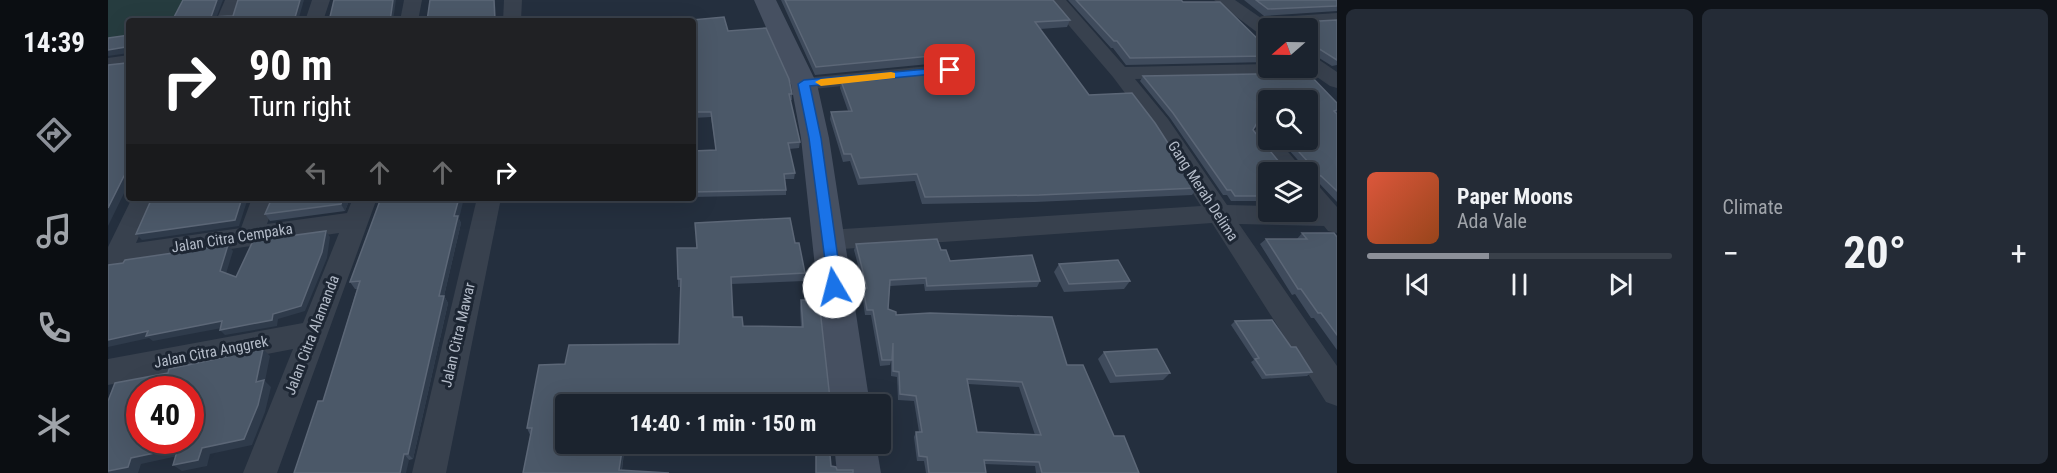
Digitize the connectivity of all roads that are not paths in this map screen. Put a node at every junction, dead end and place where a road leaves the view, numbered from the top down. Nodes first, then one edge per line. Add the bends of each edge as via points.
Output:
1 (234, 0) edge
2 (321, 0) edge
3 (412, 0) edge
4 (513, 0) edge
5 (765, 0) edge
6 (1056, 0) edge
7 (1223, 0) edge
8 (226, 18) edge
9 (315, 18) edge
10 (409, 18) edge
11 (512, 18) edge
12 (1337, 18) edge
13 (1318, 21) edge
14 (1258, 24) edge
15 (126, 62) edge
16 (108, 64) edge
17 (1318, 68) edge
18 (950, 70) edge
19 (1258, 71) edge
20 (1120, 73) junction
21 (1337, 82) edge
22 (804, 84) junction
23 (1275, 150) edge
24 (1285, 162) edge
25 (1318, 200) edge
26 (142, 201) edge
27 (263, 201) edge
28 (488, 201) edge
29 (360, 209) edge
30 (1217, 213) junction
31 (1335, 219) edge
32 (251, 235) junction
33 (828, 240) junction
34 (113, 257) edge
35 (313, 333) junction
36 (108, 372) edge
37 (1337, 392) edge
38 (849, 394) edge
39 (856, 454) edge
40 (260, 473) edge
41 (429, 473) edge
42 (858, 473) edge

1 - 8 street
2 - 9 street
3 - 10 street
4 - 11 street
5 - 22 street
6 - 20 street, Gang Merah Delima
7 - 14 street
12 - 13 street
15 - 16 street
17 - 21 street
18 - 22 street
19 - 20 street
20 - 30 street, Gang Merah Delima via 1160,124
22 - 33 street
23 - 24 street
25 - 31 street
26 - 34 street
27 - 32 street
28 - 41 street, Jalan Citra Mawar
29 - 32 street, Jalan Citra Cempaka
29 - 35 street, Jalan Citra Alamanda
30 - 31 street
30 - 33 street
30 - 37 street, Gang Merah Delima
32 - 34 street, Jalan Citra Cempaka
33 - 38 street
35 - 36 street, Jalan Citra Anggrek
35 - 40 street, Jalan Citra Alamanda
39 - 42 street

